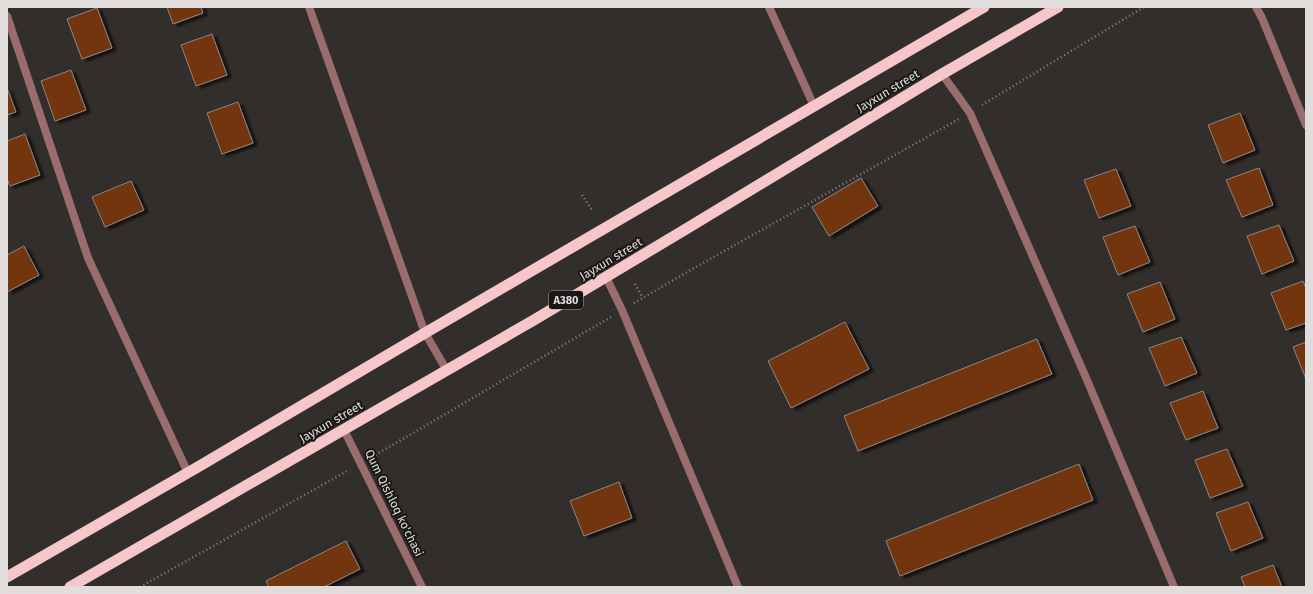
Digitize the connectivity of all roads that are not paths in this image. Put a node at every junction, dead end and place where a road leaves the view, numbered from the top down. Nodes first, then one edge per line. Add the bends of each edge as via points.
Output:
1 (309, 7) edge
2 (769, 7) edge
3 (984, 7) edge
4 (1058, 7) edge
5 (1256, 7) edge
6 (7, 16) edge
7 (942, 74) junction
8 (814, 106) junction
9 (1306, 125) edge
10 (606, 277) junction
11 (425, 333) junction
12 (446, 369) junction
13 (344, 430) junction
14 (188, 473) junction
15 (7, 577) edge
16 (70, 587) edge
17 (422, 587) edge
18 (738, 587) edge
19 (1174, 587) edge

1 - 11 street
2 - 8 street
3 - 8 highway, Jayxun street
4 - 7 highway, Jayxun street / A380
5 - 9 street
6 - 14 street via 88,258
7 - 10 highway, Jayxun street / A380
7 - 19 street via 970,113
8 - 11 highway, Jayxun street
10 - 12 highway, Jayxun street / A380
10 - 18 street
11 - 12 street
11 - 14 highway, Jayxun street
12 - 13 highway, Jayxun street / A380
13 - 16 highway, Jayxun street / A380
13 - 17 street, Qum Qishloq ko'chasi
14 - 15 highway, Jayxun street

